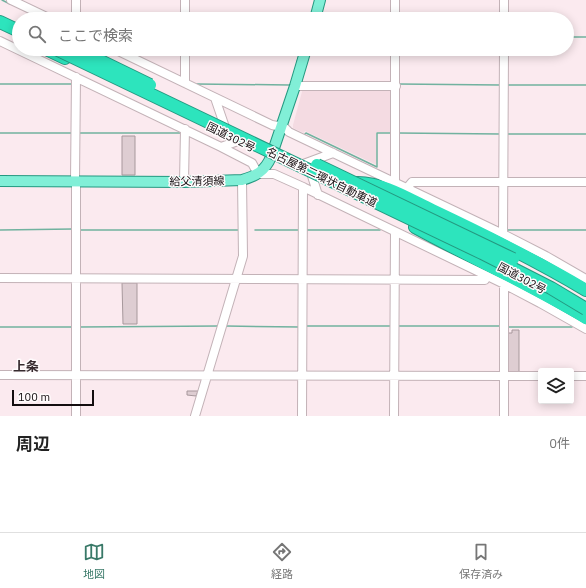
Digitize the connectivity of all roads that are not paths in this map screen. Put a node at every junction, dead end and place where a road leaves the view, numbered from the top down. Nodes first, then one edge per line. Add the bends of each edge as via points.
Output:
1 (11, 0) edge
2 (76, 0) edge
3 (185, 0) edge
4 (320, 0) edge
5 (395, 0) edge
6 (504, 0) edge
7 (36, 12) edge
8 (76, 12) edge
9 (185, 12) edge
10 (317, 12) edge
11 (395, 12) edge
12 (504, 12) edge
13 (0, 13) edge
14 (12, 19) edge
15 (0, 22) edge
16 (0, 27) edge
17 (12, 28) edge
18 (12, 33) edge
19 (0, 41) edge
20 (12, 47) edge
21 (32, 56) edge
22 (61, 56) edge
23 (71, 56) edge
24 (91, 56) edge
25 (129, 56) edge
26 (185, 56) edge
27 (304, 56) edge
28 (395, 56) edge
29 (504, 56) edge
30 (76, 77) junction
31 (185, 83) junction
32 (295, 86) junction
33 (396, 86) junction
34 (215, 98) junction
35 (282, 125) junction
36 (185, 129) junction
37 (233, 138) junction
38 (221, 147) junction
39 (333, 153) junction
40 (272, 157) junction
41 (293, 167) junction
42 (258, 174) junction
43 (312, 176) junction
44 (242, 180) junction
45 (0, 181) edge
46 (76, 181) junction
47 (184, 182) junction
48 (395, 182) junction
49 (503, 182) junction
50 (586, 182) edge
51 (330, 185) junction
52 (302, 187) junction
53 (407, 188) junction
54 (318, 195) junction
55 (402, 219) junction
56 (395, 232) junction
57 (503, 239) junction
58 (487, 276) junction
59 (0, 278) edge
60 (76, 278) junction
61 (237, 279) junction
62 (302, 279) junction
63 (395, 279) junction
64 (586, 279) edge
65 (504, 284) junction
66 (586, 290) edge
67 (586, 300) edge
68 (586, 309) edge
69 (586, 314) edge
70 (586, 318) edge
71 (586, 329) edge
72 (0, 375) edge
73 (76, 375) junction
74 (302, 375) junction
75 (394, 375) junction
76 (207, 376) junction
77 (504, 376) junction
78 (538, 376) edge
79 (574, 376) edge
80 (586, 376) edge
81 (76, 416) edge
82 (194, 416) edge
83 (302, 416) edge
84 (394, 416) edge
85 (504, 416) edge

1 - 7 street
2 - 8 street
3 - 9 street
4 - 10 main road
5 - 11 street
6 - 12 street
13 - 14 highway
15 - 17 highway
16 - 18 highway
19 - 20 street
21 - 30 street
22 - 37 highway, 国道302号
23 - 68 highway, 名古屋第二環状自動車道, bridge via 488,256
24 - 67 highway, 名古屋第二環状自動車道, bridge via 486,245
25 - 31 street
26 - 31 street
27 - 32 main road, 給父清須線
28 - 33 street
29 - 49 street
30 - 36 street
30 - 46 street
31 - 34 street
32 - 33 street
32 - 35 main road, 給父清須線
33 - 48 street
34 - 35 street via 272,125
34 - 37 street
35 - 39 street via 289,132
35 - 40 main road, 給父清須線
36 - 38 street
36 - 47 street
37 - 38 street
37 - 40 highway, 国道302号
38 - 42 street via 252,163
39 - 41 street
39 - 48 street
40 - 41 highway, 国道302号
40 - 42 main road, 給父清須線
41 - 43 highway, 国道302号
42 - 44 main road, 給父清須線
42 - 52 street via 274,174
43 - 51 highway, 国道302号
43 - 54 street
44 - 47 main road, 給父清須線
44 - 61 street via 243,256
45 - 46 main road, 給父清須線
46 - 47 main road, 給父清須線
46 - 60 street
48 - 53 street
49 - 50 street
49 - 53 street via 412,182
49 - 57 street
51 - 55 highway, 国道302号
51 - 57 highway via 375,185
52 - 54 street
52 - 62 street
53 - 57 street
54 - 56 street
55 - 69 highway, 国道302号 via 519,275
55 - 70 highway
56 - 58 street
56 - 63 street
57 - 64 street via 546,256
57 - 66 highway
58 - 63 street via 485,280
58 - 65 street
59 - 60 street
60 - 61 street
60 - 73 street
61 - 62 street
61 - 76 street
62 - 63 street
62 - 74 street
63 - 75 street
65 - 71 street
65 - 77 street
72 - 73 street
73 - 76 street
73 - 81 street
74 - 75 street
74 - 76 street
74 - 83 street
75 - 77 street
75 - 84 street
76 - 82 street
77 - 78 street
77 - 85 street
79 - 80 street

